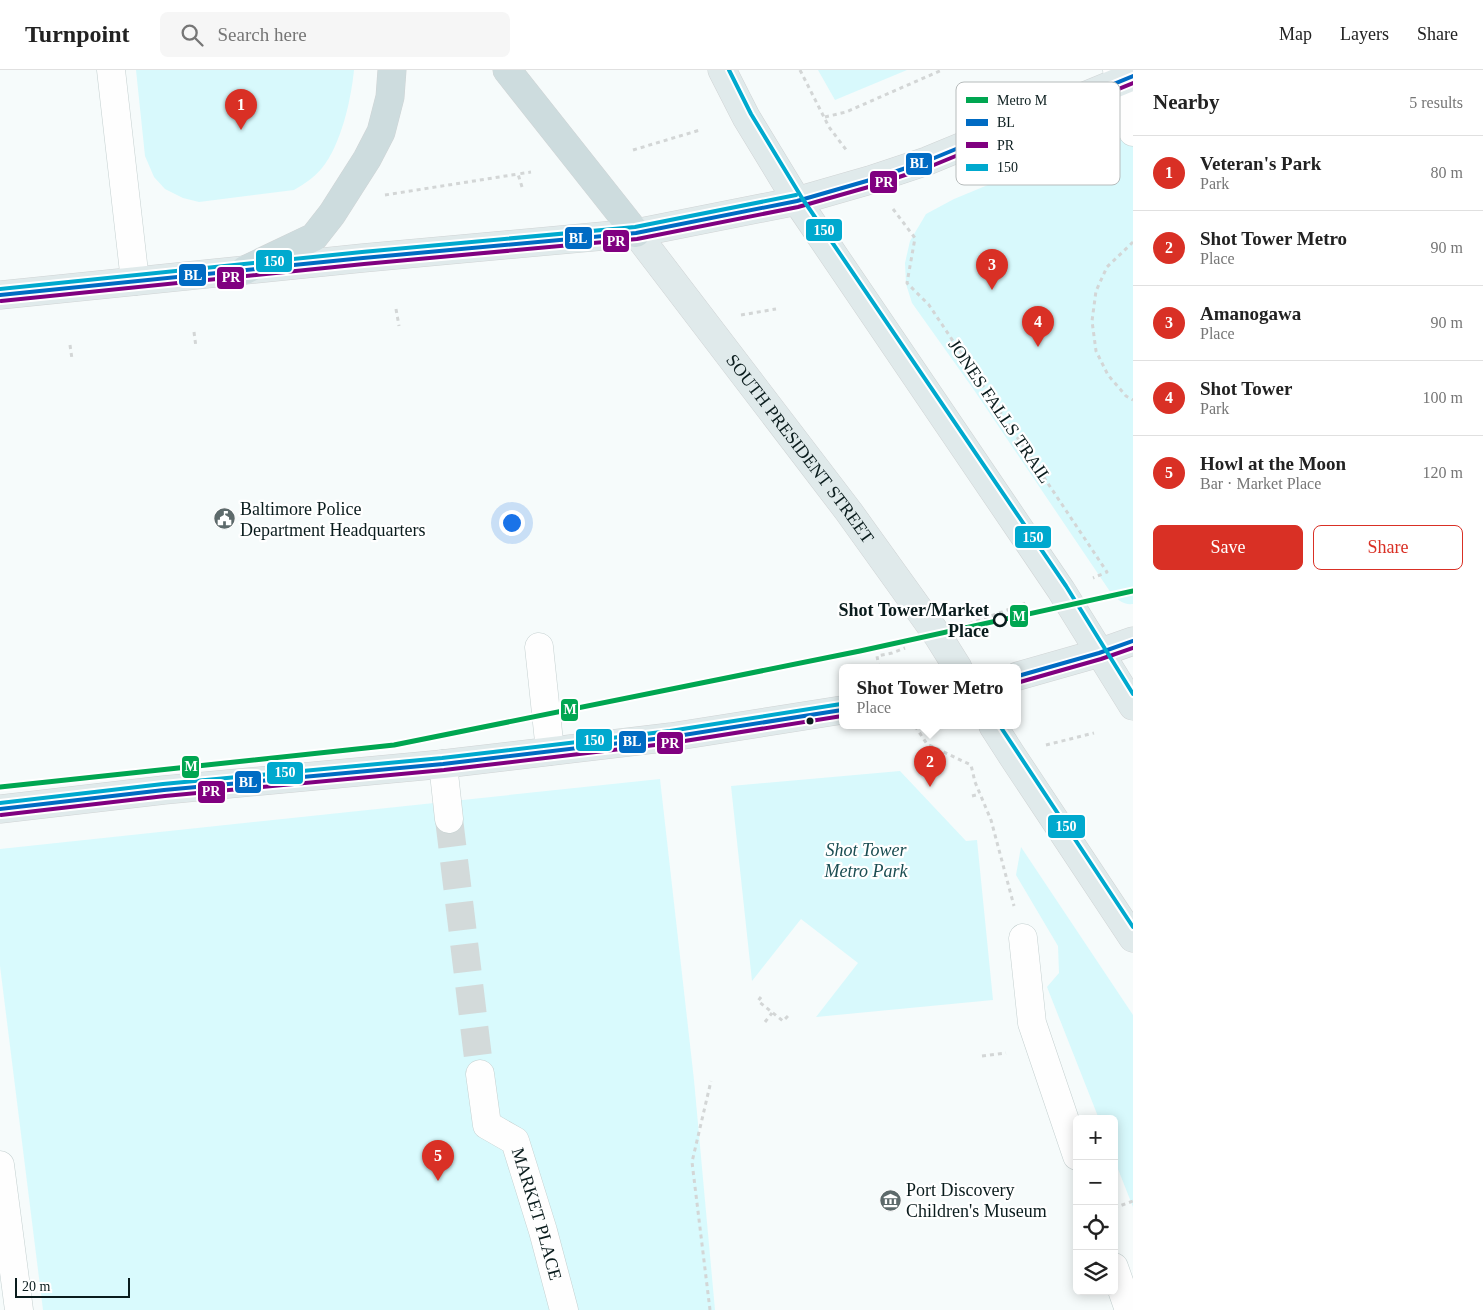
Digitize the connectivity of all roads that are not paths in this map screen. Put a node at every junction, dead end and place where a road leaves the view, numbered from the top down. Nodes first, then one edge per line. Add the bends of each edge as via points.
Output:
1 (111, 70) edge
2 (392, 70) edge
3 (507, 70) edge
4 (722, 70) edge
5 (1124, 76) edge
6 (1110, 82) edge
7 (1133, 132) edge
8 (956, 148) edge
9 (797, 201) junction
10 (636, 233) junction
11 (245, 270) junction
12 (134, 282) junction
13 (0, 295) edge
14 (1133, 641) edge
15 (539, 647) dead end
16 (1099, 653) junction
17 (956, 664) edge
18 (1021, 675) edge
19 (1133, 706) edge
20 (839, 710) edge
21 (995, 729) edge
22 (550, 751) junction
23 (443, 764) junction
24 (0, 809) edge
25 (449, 819) tunnel mouth
26 (1023, 938) road end
27 (1133, 938) edge
28 (480, 1074) tunnel mouth
29 (1073, 1144) edge
30 (0, 1165) edge
31 (1118, 1278) edge
32 (19, 1310) edge
33 (564, 1310) edge
34 (1129, 1310) edge

1 - 12 street
2 - 11 highway via 390,97 381,132 332,214 314,237
3 - 10 highway
4 - 9 main road via 746,117
5 - 6 main road
5 - 7 street
8 - 9 main road via 870,180
9 - 10 main road
9 - 16 main road via 1060,590
10 - 11 main road
10 - 17 main road, SOUTH PRESIDENT STREET via 849,512
11 - 12 main road
12 - 13 main road
14 - 16 main road
15 - 22 street
16 - 18 main road
16 - 19 main road
20 - 22 main road via 671,737
21 - 27 main road
22 - 23 main road
23 - 24 main road
23 - 25 street
26 - 29 street via 1032,1024
28 - 33 street, MARKET PLACE via 487,1125 515,1141
30 - 32 street
31 - 34 street

